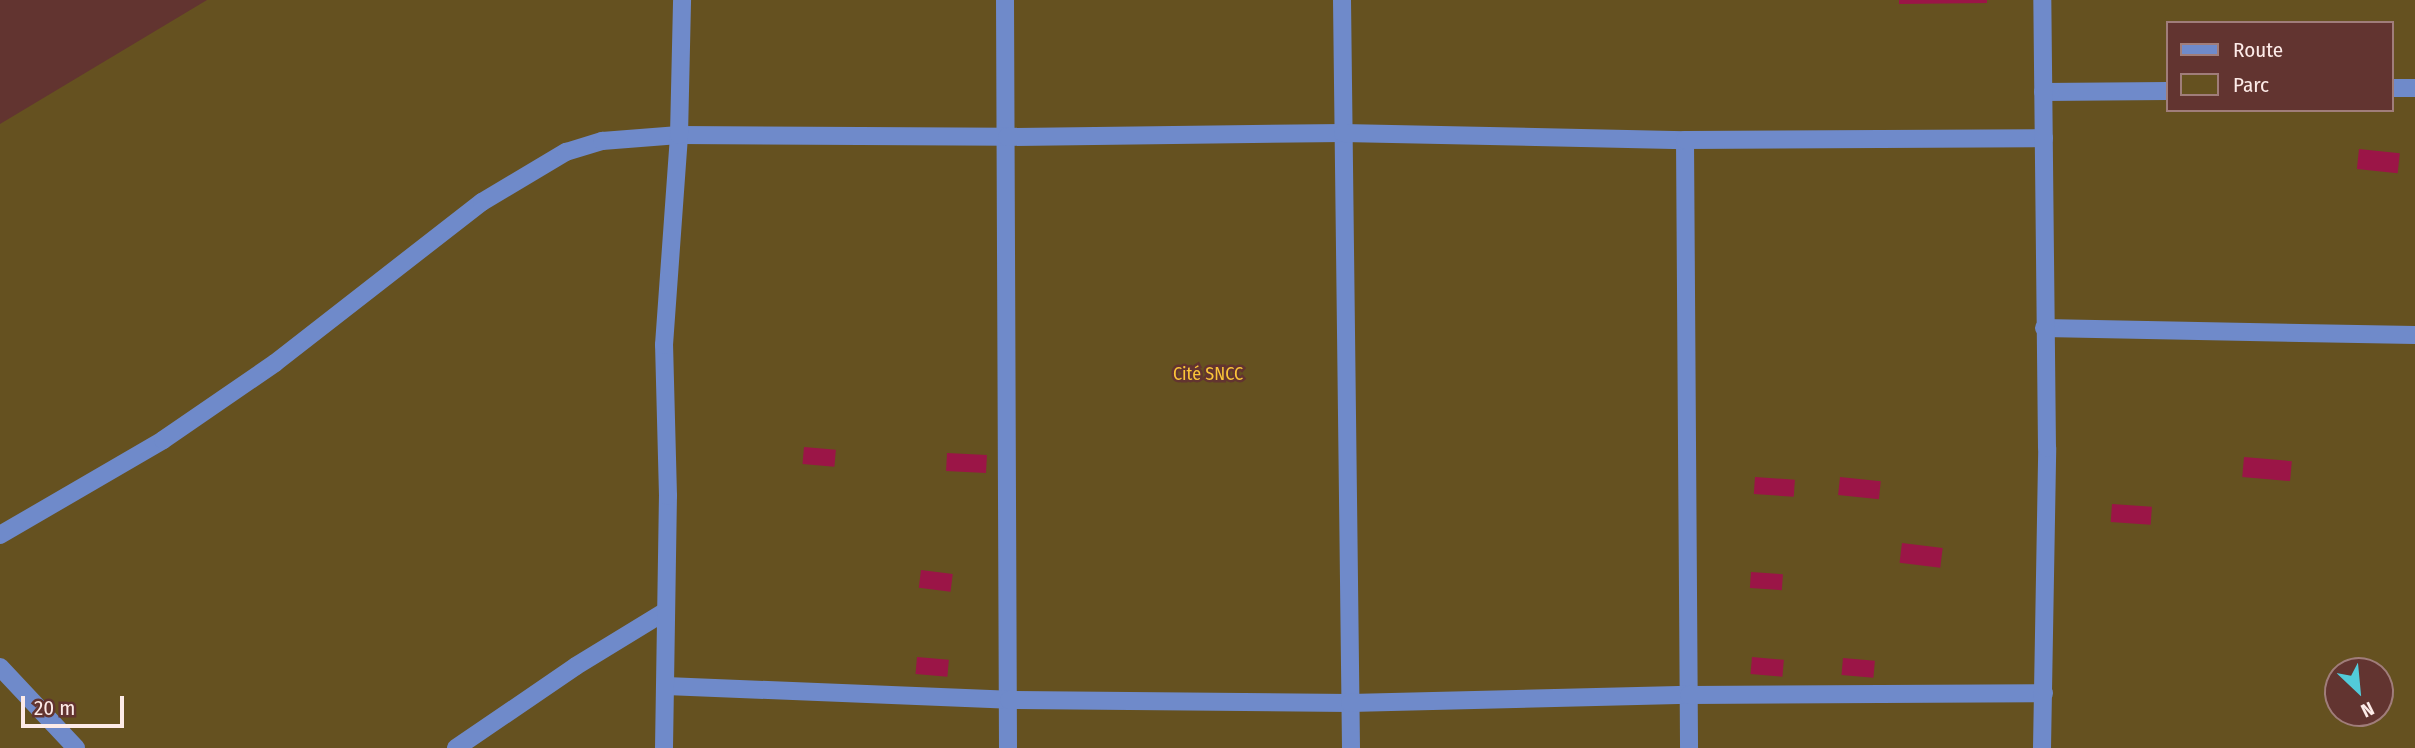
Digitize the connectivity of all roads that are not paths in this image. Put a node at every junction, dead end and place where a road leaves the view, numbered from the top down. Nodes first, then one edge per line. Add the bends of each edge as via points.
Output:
1 (682, 0) edge
2 (1005, 0) edge
3 (1342, 0) edge
4 (2042, 0) edge
5 (2394, 88) edge
6 (2415, 88) edge
7 (2166, 91) edge
8 (2043, 92) junction
9 (1343, 133) junction
10 (679, 135) junction
11 (1007, 136) junction
12 (2044, 138) junction
13 (1685, 140) junction
14 (2044, 328) junction
15 (2415, 335) edge
16 (0, 535) edge
17 (666, 611) junction
18 (0, 667) edge
19 (666, 686) junction
20 (2044, 693) junction
21 (1689, 695) junction
22 (1009, 700) junction
23 (1350, 703) junction
24 (76, 748) edge
25 (456, 748) edge
26 (664, 748) edge
27 (1009, 748) edge
28 (1350, 748) edge
29 (1689, 748) edge
30 (2042, 748) edge

1 - 10 street
2 - 11 street
3 - 9 street
4 - 8 street
5 - 6 street
7 - 8 street
8 - 12 street
9 - 11 street
9 - 13 street
9 - 23 street
10 - 11 street
10 - 16 street via 602,141 566,152 525,174 482,202 275,363 163,440
10 - 17 street via 664,345
11 - 22 street
12 - 13 street
12 - 14 street
13 - 21 street
14 - 15 street
14 - 20 street
17 - 19 street
17 - 25 street
18 - 24 street
19 - 22 street
19 - 26 street
20 - 21 street
20 - 30 street
21 - 23 street
21 - 29 street
22 - 23 street
22 - 27 street
23 - 28 street

